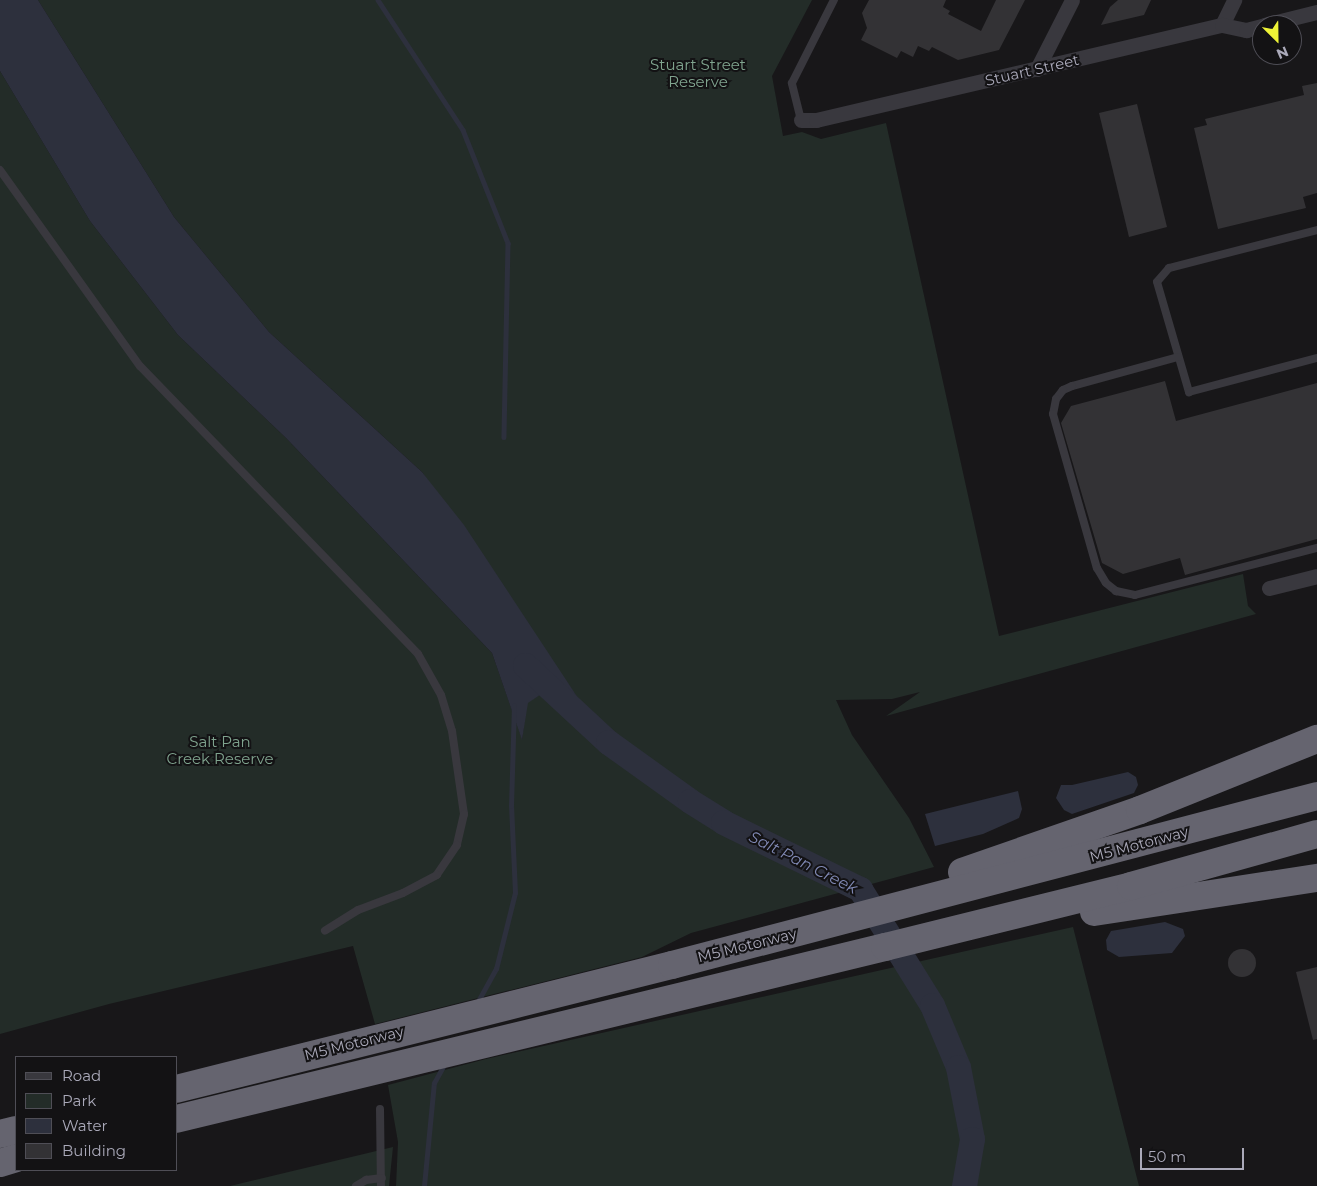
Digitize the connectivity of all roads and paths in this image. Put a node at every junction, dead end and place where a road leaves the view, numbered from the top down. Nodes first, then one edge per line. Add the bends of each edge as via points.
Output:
1 (834, 0) edge
2 (1072, 0) edge
3 (1234, 0) edge
4 (1317, 12) edge
5 (1302, 16) edge
6 (1222, 25) junction
7 (1252, 28) edge
8 (1038, 69) junction
9 (801, 120) joint
10 (0, 170) edge
11 (1317, 230) edge
12 (1178, 357) junction
13 (1317, 358) edge
14 (1317, 548) edge
15 (1317, 576) edge
16 (1269, 588) dead end
17 (1317, 739) edge
18 (1317, 796) edge
19 (1317, 834) edge
20 (1009, 868) junction
21 (1317, 878) edge
22 (1023, 919) junction
23 (325, 931) dead end
24 (178, 1087) edge
25 (380, 1109) dead end
26 (178, 1118) edge
27 (15, 1130) edge
28 (0, 1134) edge
29 (15, 1158) edge
30 (0, 1162) edge
31 (381, 1182) edge
32 (356, 1186) edge

1 - 9 lane via 792,83
2 - 8 street
3 - 6 street
4 - 5 street, Stuart Street
6 - 7 street, Stuart Street
6 - 8 street, Stuart Street
8 - 9 street, Stuart Street via 816,120
10 - 23 lane via 140,366 418,654 441,694 452,731 464,814 457,846 437,875 404,893 358,910
11 - 12 lane via 1169,268 1157,282
12 - 13 lane via 1189,392
12 - 14 lane via 1072,386 1063,390 1056,399 1053,414 1097,568 1116,591 1135,595
15 - 16 street
17 - 20 highway
18 - 20 highway, M5 Motorway
19 - 22 highway, M5 Motorway
20 - 24 highway, M5 Motorway via 672,965
21 - 22 highway
22 - 26 highway, M5 Motorway
25 - 31 lane
27 - 28 highway
29 - 30 highway
31 - 32 lane via 366,1180

